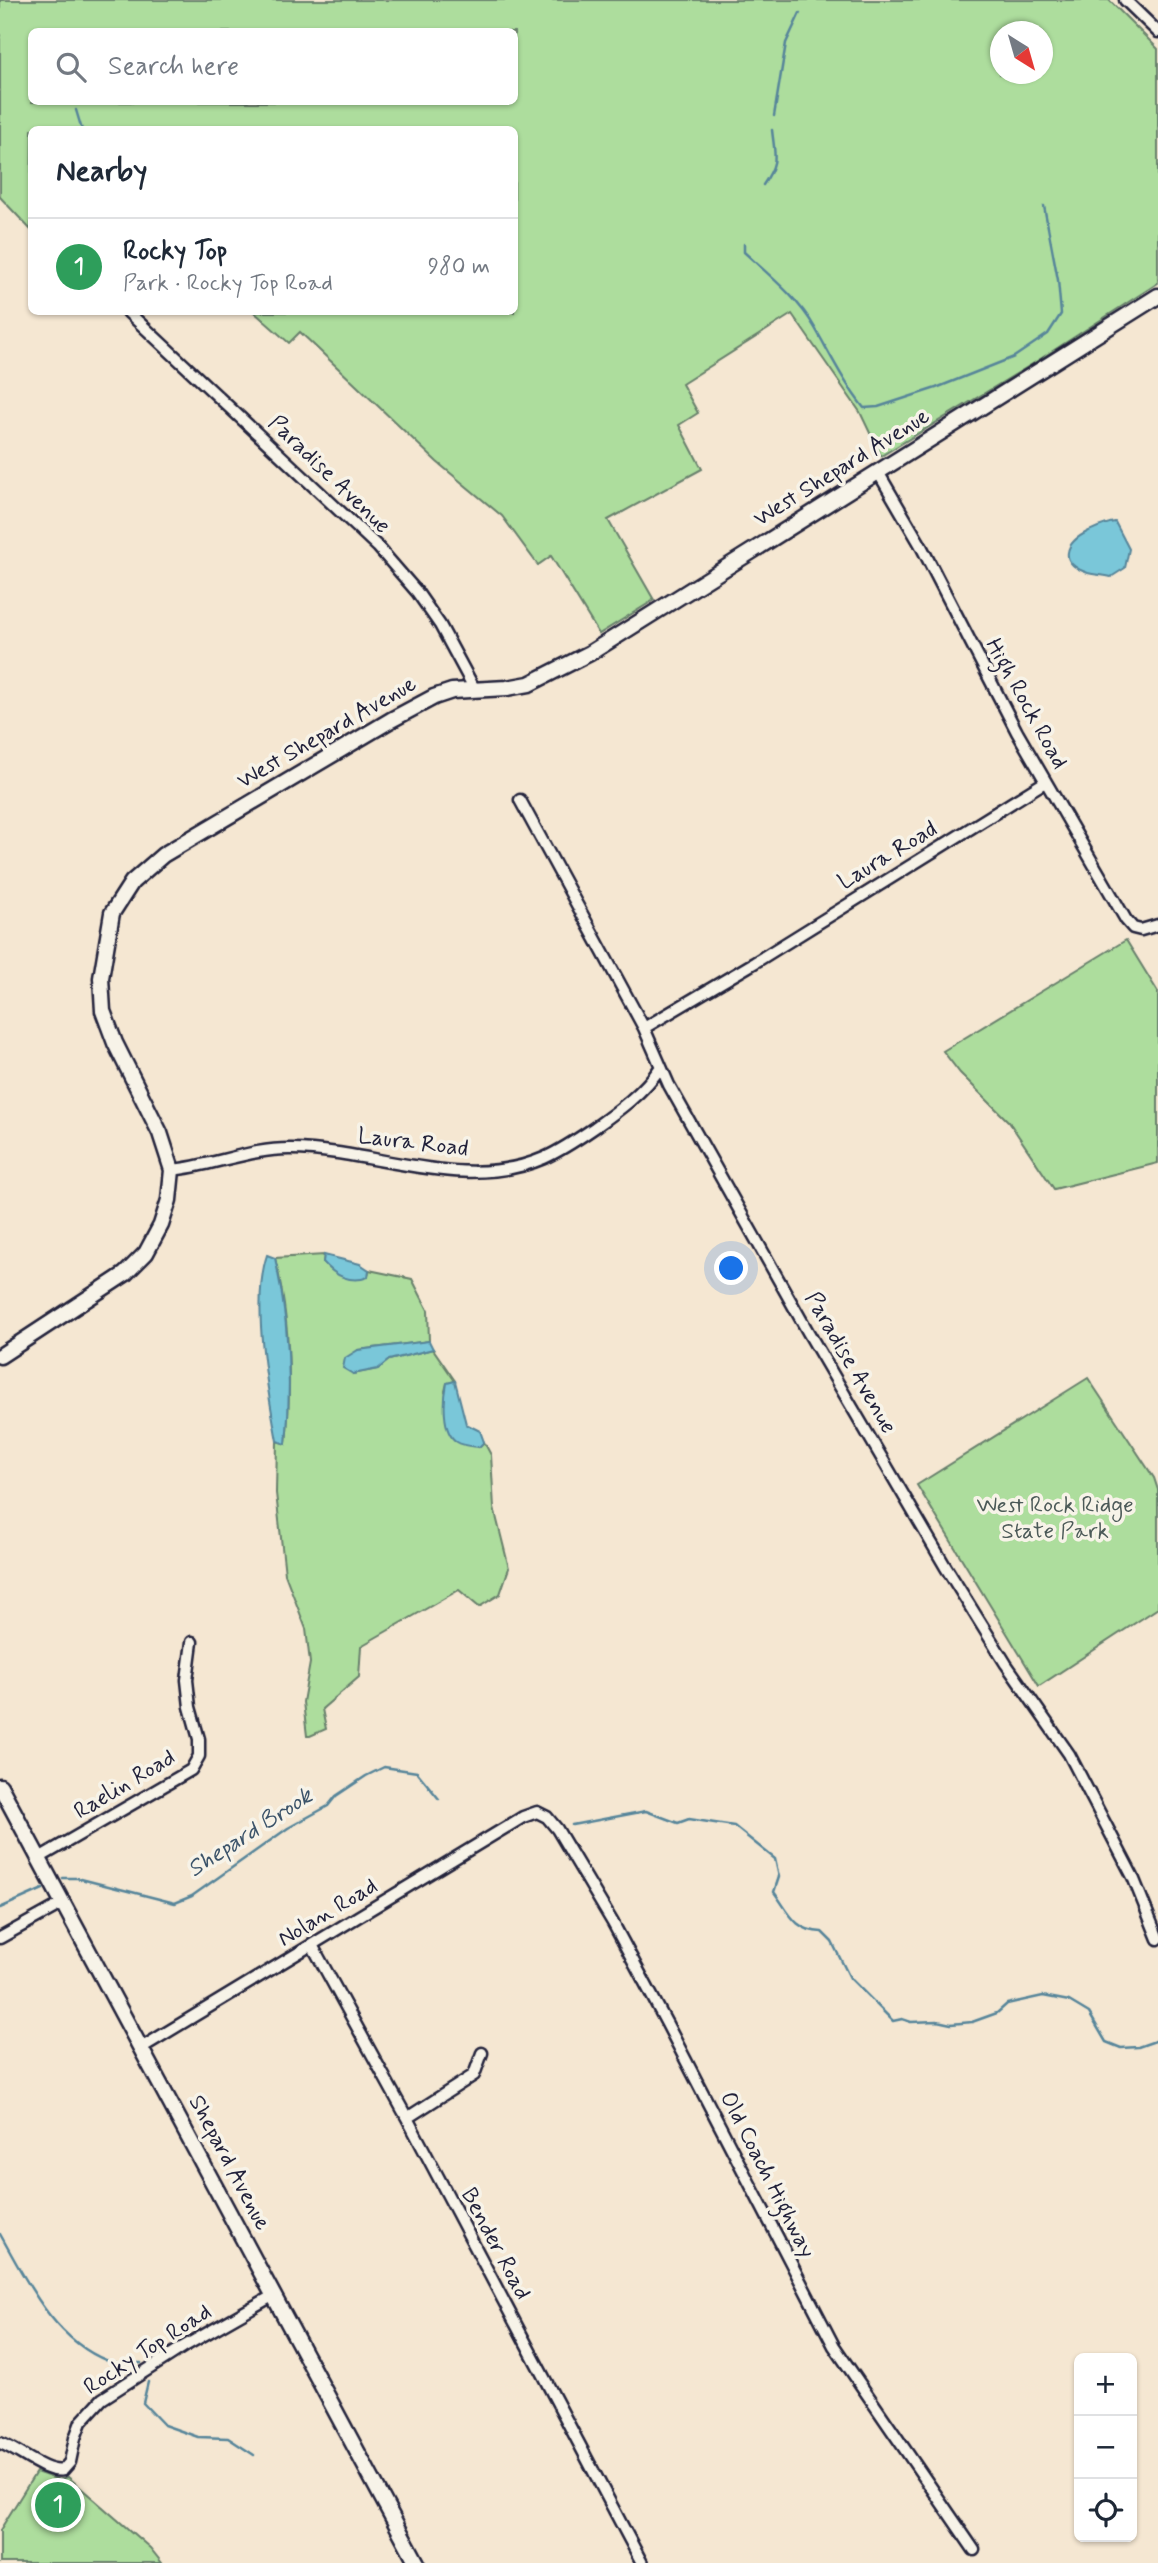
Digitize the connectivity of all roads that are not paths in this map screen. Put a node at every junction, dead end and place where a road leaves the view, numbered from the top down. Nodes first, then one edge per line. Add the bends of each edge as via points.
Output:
1 (1125, 0) edge
2 (1158, 32) edge
3 (1158, 296) edge
4 (131, 315) edge
5 (878, 472) junction
6 (474, 688) junction
7 (1045, 782) junction
8 (520, 800) dead end
9 (1158, 925) edge
10 (644, 1028) junction
11 (660, 1068) junction
12 (172, 1170) junction
13 (0, 1356) edge
14 (192, 1642) dead end
15 (0, 1786) edge
16 (537, 1812) joint
17 (39, 1858) junction
18 (63, 1903) junction
19 (0, 1938) edge
20 (1158, 1939) edge
21 (312, 1945) junction
22 (141, 2048) junction
23 (482, 2053) dead end
24 (407, 2118) junction
25 (274, 2295) junction
26 (0, 2443) edge
27 (974, 2550) dead end
28 (417, 2563) edge
29 (642, 2563) edge

1 - 2 street
3 - 5 street, West Shepard Avenue
4 - 6 street, Paradise Avenue via 378,547 432,614
5 - 6 street, West Shepard Avenue via 567,667 529,684
5 - 7 street, High Rock Road
6 - 12 street, West Shepard Avenue via 452,691 415,706 163,855 132,882 112,913 101,978 103,1011 160,1133
7 - 9 street, High Rock Road via 1126,920 1141,930
7 - 10 street, Laura Road
8 - 10 street, Paradise Avenue
10 - 11 street, Paradise Avenue
11 - 12 street, Laura Road via 649,1084 572,1144 518,1166 435,1169 364,1156 280,1149
11 - 20 street, Paradise Avenue via 913,1512 1006,1664 1069,1754 1133,1877
12 - 13 street, West Shepard Avenue via 169,1200 146,1253 125,1274
14 - 17 street, Raelin Road via 187,1681 199,1756 191,1770
15 - 17 street, Shepard Avenue
16 - 21 street, Nolan Road via 523,1816
16 - 27 street, Old Coach Highway via 557,1829 612,1923 834,2346
17 - 18 street, Shepard Avenue
18 - 19 street
18 - 22 street, Shepard Avenue
21 - 22 street, Nolan Road
21 - 24 street, Bender Road
22 - 25 street, Shepard Avenue
23 - 24 street via 474,2075
24 - 29 street, Bender Road
25 - 26 street, Rocky Top Road via 102,2399 81,2422 71,2462 63,2470 52,2470
25 - 28 street, Shepard Avenue

